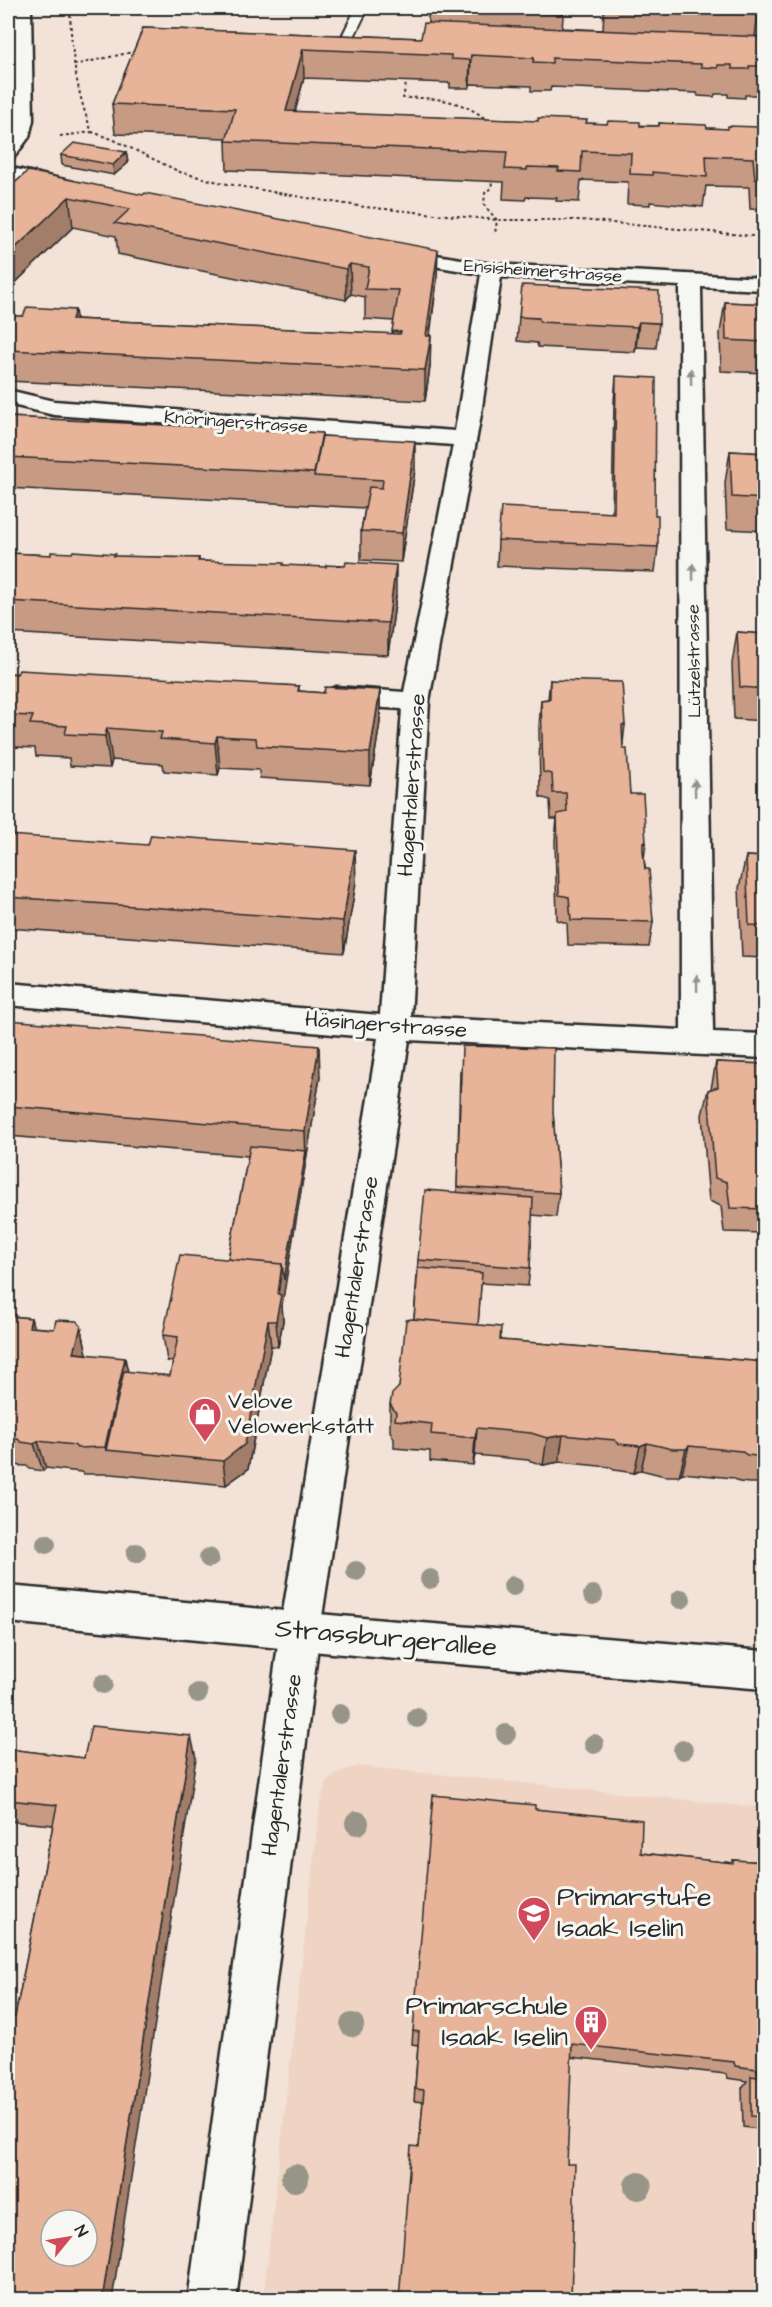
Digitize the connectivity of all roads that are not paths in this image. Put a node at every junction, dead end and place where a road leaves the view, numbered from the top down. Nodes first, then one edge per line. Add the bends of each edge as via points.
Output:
1 (22, 8) edge
2 (362, 8) edge
3 (346, 40) edge
4 (8, 152) edge
5 (8, 173) edge
6 (88, 190) edge
7 (376, 251) edge
8 (492, 270) junction
9 (690, 280) junction
10 (765, 284) edge
11 (8, 397) edge
12 (465, 439) junction
13 (311, 694) edge
14 (416, 701) junction
15 (8, 994) edge
16 (396, 1028) junction
17 (698, 1041) junction
18 (765, 1046) edge
19 (8, 1604) edge
20 (300, 1629) junction
21 (765, 1670) edge
22 (212, 2300) edge

1 - 4 street via 24,120 19,137
2 - 3 lane
5 - 6 street
7 - 8 street, Ensisheimerstrasse
8 - 9 street, Ensisheimerstrasse
8 - 12 street, Hagentalerstrasse
9 - 10 street, Ensisheimerstrasse
17 -> 9 street, Lützelstrasse
11 - 12 street, Knöringerstrasse via 54,408
12 - 14 street, Hagentalerstrasse
13 - 14 street
14 - 16 street, Hagentalerstrasse
15 - 16 street, Häsingerstrasse
16 - 17 street, Häsingerstrasse
16 - 20 street, Hagentalerstrasse
17 - 18 street, Häsingerstrasse
19 - 20 street, Strassburgerallee
20 - 21 street, Strassburgerallee
20 - 22 street, Hagentalerstrasse

